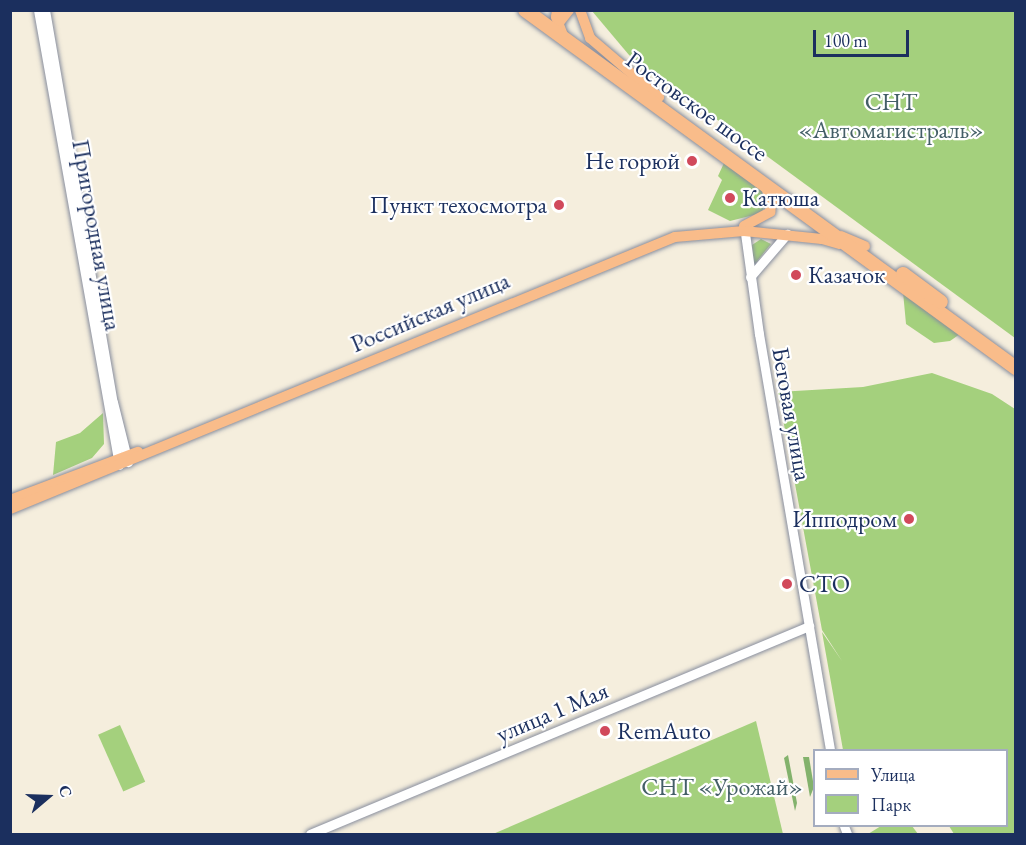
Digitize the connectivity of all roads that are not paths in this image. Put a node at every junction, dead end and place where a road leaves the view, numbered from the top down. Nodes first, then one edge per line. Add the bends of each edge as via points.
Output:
1 (38, 10) edge
2 (45, 10) edge
3 (525, 10) edge
4 (569, 10) edge
5 (580, 10) edge
6 (540, 16) edge
7 (557, 17) edge
8 (565, 39) junction
9 (659, 97) junction
10 (756, 176) junction
11 (744, 228) junction
12 (787, 234) junction
13 (835, 234) junction
14 (866, 246) junction
15 (876, 265) junction
16 (750, 277) junction
17 (1016, 359) edge
18 (1016, 368) edge
19 (122, 460) junction
20 (10, 500) edge
21 (10, 509) edge
22 (809, 626) junction
23 (831, 749) edge
24 (310, 834) edge

1 - 19 street, Пригородная улица
2 - 19 street, Пригородная улица
3 - 6 highway, Ростовское шоссе
4 - 7 main road
5 - 9 main road via 590,38
6 - 7 highway, Ростовское шоссе
6 - 8 highway, Ростовское шоссе
7 - 8 main road
7 - 9 highway, Ростовское шоссе
8 - 10 highway, Ростовское шоссе
9 - 14 highway, Ростовское шоссе
10 - 11 main road via 771,195 772,206 765,216
10 - 13 highway, Ростовское шоссе
11 - 12 main road, Российская улица
11 - 13 main road, Российская улица via 762,226
11 - 16 street, Беговая улица
11 - 19 main road, Российская улица via 673,231
12 - 15 main road, Российская улица via 828,240
12 - 16 street
13 - 14 main road, Российская улица
13 - 15 highway, Ростовское шоссе
14 - 17 highway, Ростовское шоссе
15 - 18 highway, Ростовское шоссе
16 - 22 street, Беговая улица
19 - 20 main road, Российская улица
19 - 21 main road, Российская улица
22 - 23 street, Беговая улица
22 - 24 street, улица 1 Мая

